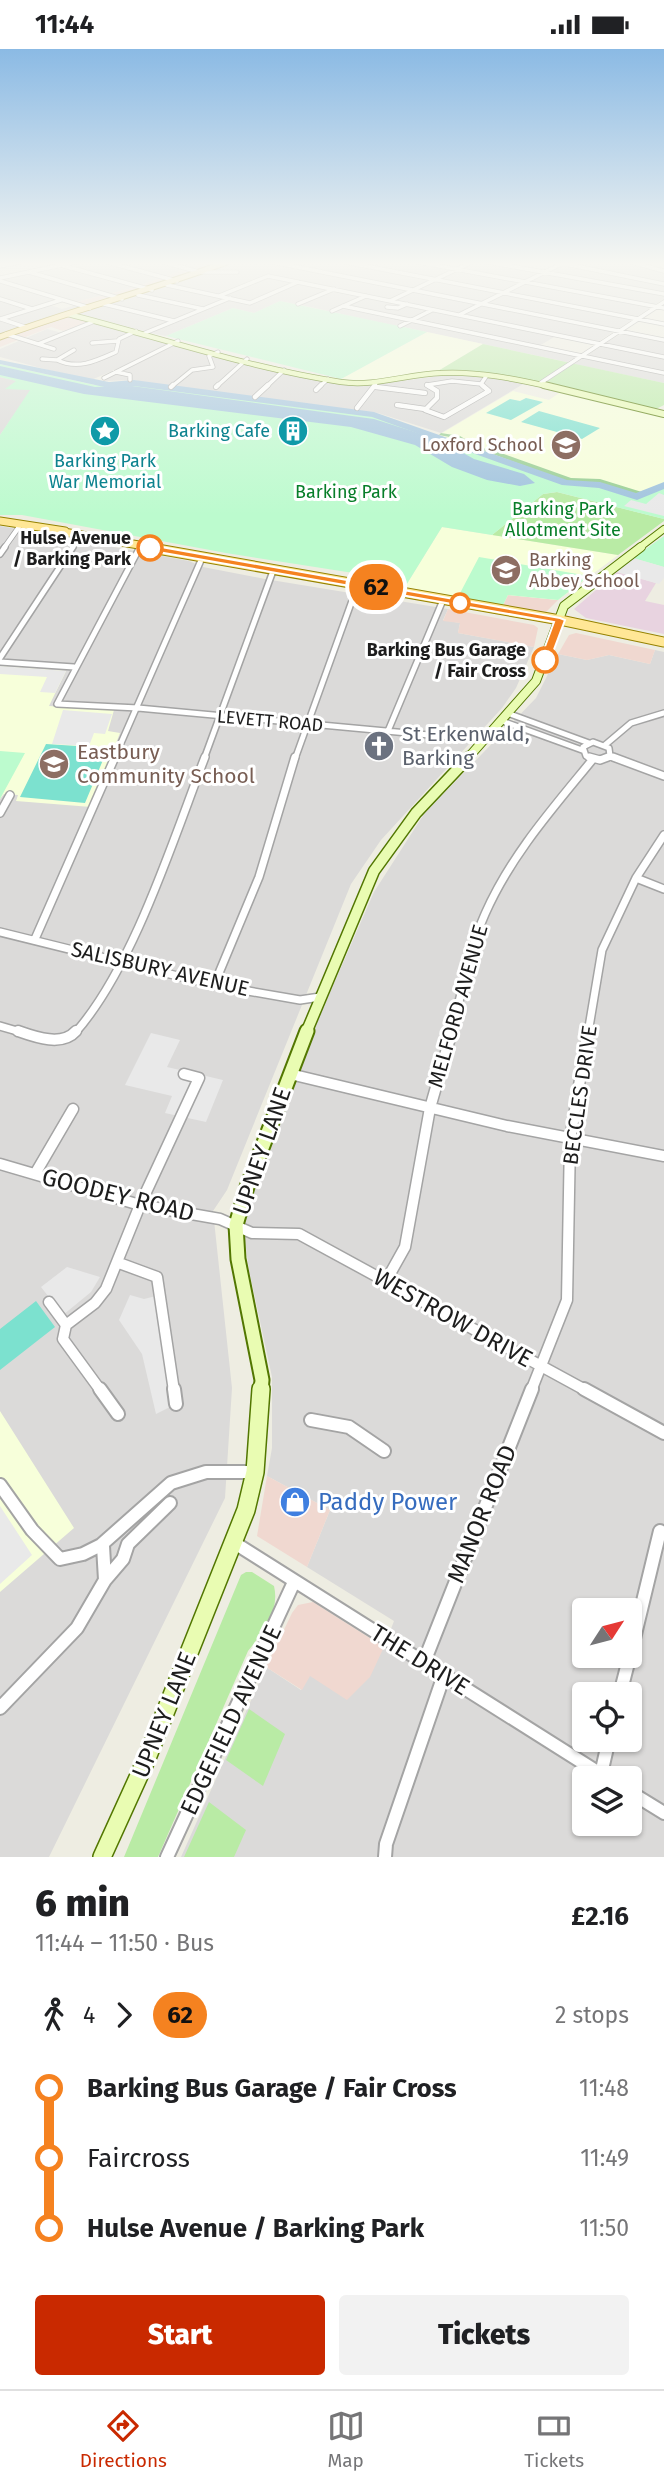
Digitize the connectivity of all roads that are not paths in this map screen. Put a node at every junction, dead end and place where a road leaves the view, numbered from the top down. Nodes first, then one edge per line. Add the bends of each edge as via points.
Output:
1 (46, 346) edge
2 (117, 346) edge
3 (167, 346) edge
4 (198, 346) edge
5 (534, 346) edge
6 (544, 346) edge
7 (597, 346) edge
8 (613, 346) edge
9 (541, 348) junction
10 (54, 349) dead end
11 (74, 351) dead end
12 (218, 352) junction
13 (582, 356) junction
14 (664, 357) edge
15 (42, 359) dead end
16 (247, 359) junction
17 (57, 360) junction
18 (284, 370) junction
19 (116, 372) junction
20 (664, 373) edge
21 (486, 375) junction
22 (104, 378) dead end
23 (328, 379) junction
24 (130, 380) dead end
25 (481, 384) junction
26 (539, 384) junction
27 (375, 385) junction
28 (171, 387) dead end
29 (216, 387) dead end
30 (316, 390) dead end
31 (425, 393) dead end
32 (255, 397) dead end
33 (397, 405) dead end
34 (664, 407) edge
35 (357, 408) dead end
36 (425, 408) junction
37 (657, 412) junction
38 (664, 414) edge
39 (0, 521) edge
40 (21, 524) junction
41 (664, 529) edge
42 (58, 531) joint
43 (81, 535) junction
44 (140, 546) junction
45 (0, 554) edge
46 (202, 558) junction
47 (273, 571) junction
48 (358, 584) junction
49 (443, 600) junction
50 (560, 620) junction
51 (664, 642) edge
52 (0, 660) edge
53 (74, 667) junction
54 (138, 708) junction
55 (664, 713) edge
56 (220, 716) junction
57 (506, 717) junction
58 (305, 724) junction
59 (388, 731) junction
60 (483, 740) junction
61 (589, 743) junction
62 (605, 745) junction
63 (582, 750) junction
64 (610, 756) junction
65 (593, 759) junction
66 (664, 776) edge
67 (10, 795) dead end
68 (1, 809) edge
69 (664, 835) edge
70 (636, 878) junction
71 (664, 889) edge
72 (0, 932) edge
73 (35, 939) junction
74 (120, 963) junction
75 (214, 985) junction
76 (320, 997) junction
77 (0, 1026) edge
78 (184, 1074) dead end
79 (290, 1074) junction
80 (430, 1108) junction
81 (73, 1109) dead end
82 (570, 1140) junction
83 (664, 1156) edge
84 (0, 1164) edge
85 (34, 1174) junction
86 (140, 1205) junction
87 (236, 1224) junction
88 (119, 1263) junction
89 (387, 1281) junction
90 (49, 1302) dead end
91 (66, 1325) junction
92 (540, 1366) junction
93 (176, 1404) dead end
94 (118, 1414) dead end
95 (311, 1420) dead end
96 (664, 1433) edge
97 (384, 1451) dead end
98 (256, 1472) junction
99 (0, 1485) edge
100 (170, 1503) dead end
101 (660, 1531) dead end
102 (233, 1542) junction
103 (103, 1546) junction
104 (105, 1580) junction
105 (294, 1582) junction
106 (642, 1605) edge
107 (424, 1662) junction
108 (444, 1675) junction
109 (0, 1708) edge
110 (588, 1766) edge
111 (642, 1799) edge
112 (664, 1813) edge
113 (102, 1857) edge
114 (167, 1857) edge
115 (385, 1857) edge

1 - 10 street
2 - 17 street via 93,362 73,365
3 - 19 street
4 - 12 street
5 - 9 street
6 - 9 street
7 - 13 street
8 - 14 street
9 - 13 street
11 - 17 street
12 - 16 street
12 - 28 street via 209,356 213,367 188,372
13 - 20 street
13 - 26 street
15 - 17 street
16 - 18 street
16 - 29 street
18 - 23 street
18 - 32 street
19 - 22 street
19 - 24 street via 130,375
21 - 25 street
21 - 26 street
21 - 27 street via 440,373
23 - 27 street
23 - 30 street
25 - 36 street via 489,391 444,417
25 - 36 street via 452,381 427,385 437,391 434,403
26 - 37 street
27 - 31 street
27 - 35 street
33 - 36 street
34 - 37 street
37 - 38 street
39 - 40 main road
40 - 42 main road
40 - 45 street
41 - 50 street, UPNEY LANE via 567,603
42 - 43 main road
43 - 44 main road
43 - 52 street
44 - 46 main road
44 - 53 street
46 - 47 main road
46 - 54 street
47 - 48 main road
47 - 56 street
48 - 49 main road
48 - 58 street
49 - 50 main road
49 - 59 street
50 - 51 main road
50 - 57 street, UPNEY LANE via 536,681
52 - 53 street
53 - 54 street, LEVETT ROAD via 57,704
54 - 56 street, LEVETT ROAD
54 - 73 street
55 - 62 street via 631,723
56 - 58 street, LEVETT ROAD
56 - 74 street
57 - 60 street, UPNEY LANE
57 - 61 street
57 - 63 street
58 - 59 street, LEVETT ROAD
58 - 75 street via 258,877
59 - 60 street, LEVETT ROAD
60 - 76 street, UPNEY LANE via 416,813 374,871
61 - 62 street
61 - 63 street
62 - 64 street
63 - 65 street
64 - 65 street
64 - 66 street
65 - 80 street, MELFORD AVENUE via 519,853 484,916
67 - 68 street
69 - 70 street, BECCLES DRIVE
70 - 71 street
70 - 82 street, BECCLES DRIVE via 603,950
72 - 73 street, SALISBURY AVENUE
73 - 74 street, SALISBURY AVENUE
74 - 75 street, SALISBURY AVENUE
74 - 77 street via 86,1027 70,1038 54,1039
75 - 76 street, SALISBURY AVENUE via 300,1000
76 - 79 street, UPNEY LANE
78 - 86 street via 199,1078
79 - 80 street
79 - 87 street, UPNEY LANE
80 - 82 street
80 - 89 street, MELFORD AVENUE via 411,1223 405,1247
81 - 85 street
82 - 83 street
82 - 92 street, BECCLES DRIVE via 567,1300
84 - 85 street, GOODEY ROAD
85 - 86 street, GOODEY ROAD
86 - 87 street, GOODEY ROAD
86 - 88 street
87 - 89 street, WESTROW DRIVE via 251,1233 299,1234
87 - 98 street, UPNEY LANE via 238,1259 262,1380
88 - 91 street via 102,1296
88 - 93 street via 157,1277
89 - 92 street, WESTROW DRIVE
90 - 91 street
91 - 94 street via 63,1339
92 - 96 street, WESTROW DRIVE
92 - 107 street, MANOR ROAD
95 - 97 street via 349,1427
98 - 102 street, UPNEY LANE
98 - 103 street via 189,1475 165,1487
99 - 103 street via 60,1559 84,1556
100 - 104 street via 128,1544 123,1559
101 - 106 street
102 - 105 street, THE DRIVE
102 - 113 street, UPNEY LANE via 147,1758
103 - 104 street
104 - 109 street via 77,1628
105 - 107 street, THE DRIVE
105 - 114 street, EDGEFIELD AVENUE
107 - 108 street, THE DRIVE
108 - 110 street, THE DRIVE
108 - 115 street
111 - 112 street

